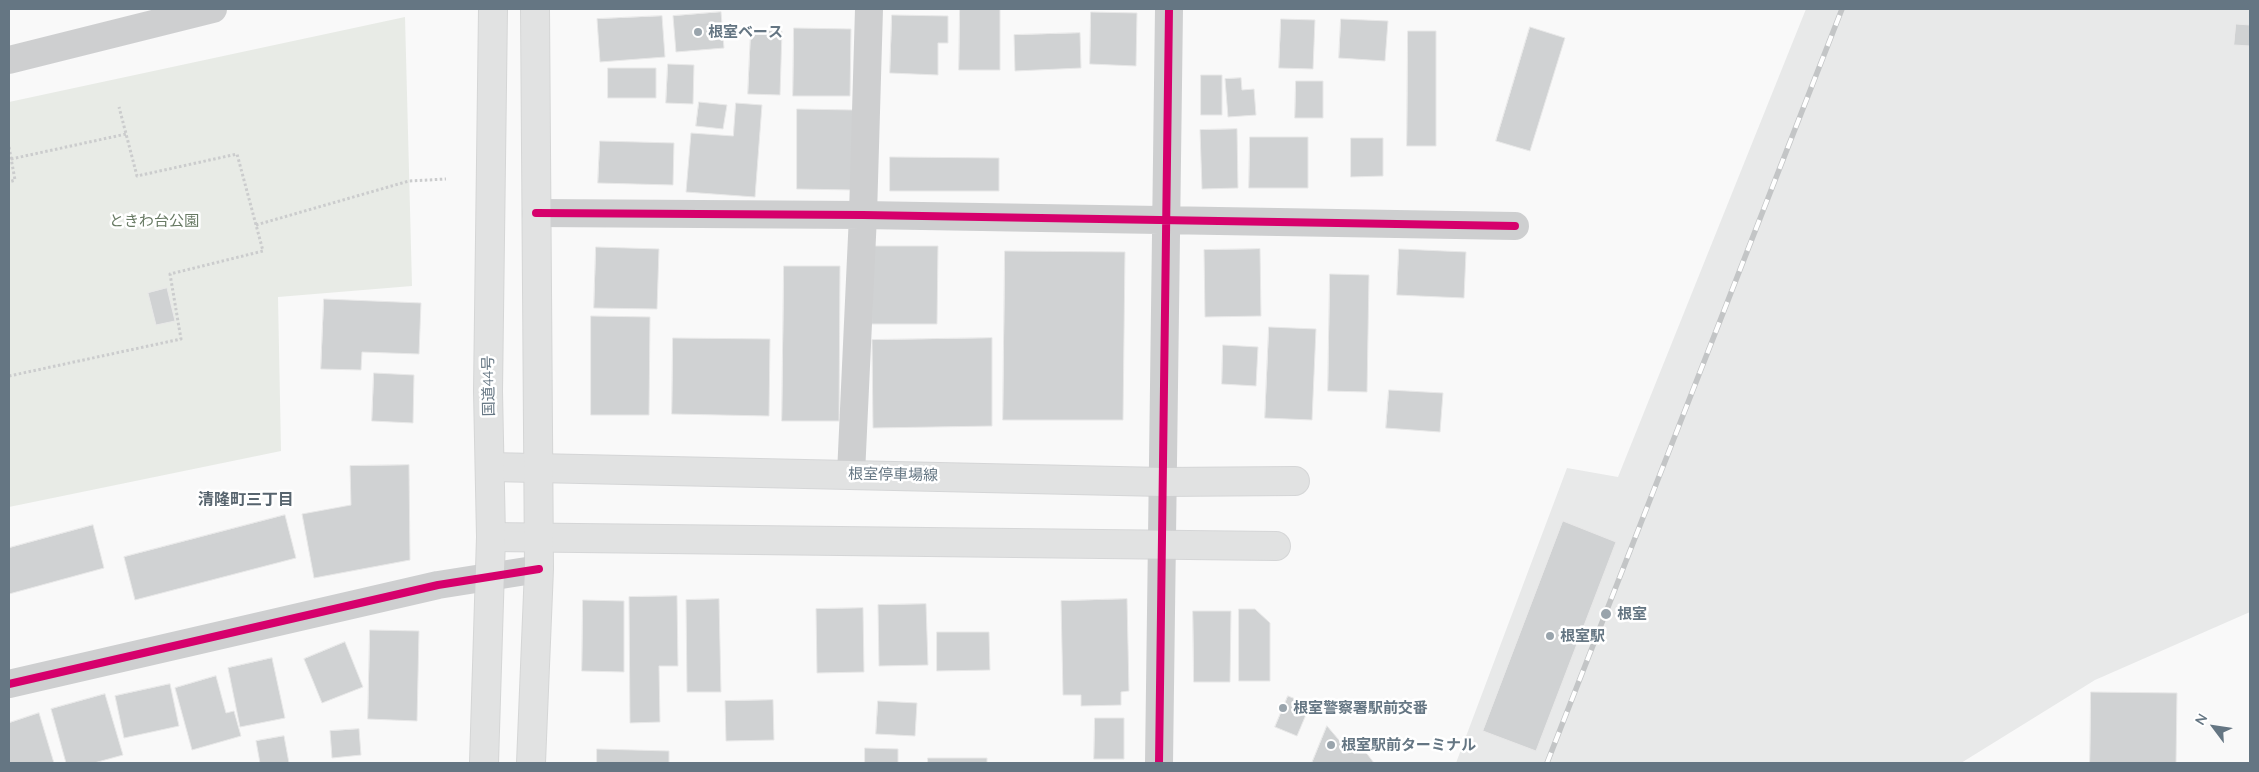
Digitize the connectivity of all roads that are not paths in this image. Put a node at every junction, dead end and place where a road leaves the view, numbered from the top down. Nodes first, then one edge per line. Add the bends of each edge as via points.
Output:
1 (213, 9) edge
2 (493, 9) edge
3 (535, 9) edge
4 (868, 9) edge
5 (1169, 9) edge
6 (9, 60) edge
7 (536, 213) junction
8 (863, 215) junction
9 (1166, 219) junction
10 (1515, 226) dead end
11 (491, 467) junction
12 (538, 468) junction
13 (851, 474) junction
14 (1295, 481) dead end
15 (1163, 482) junction
16 (491, 537) junction
17 (539, 537) junction
18 (1163, 544) junction
19 (1276, 546) dead end
20 (539, 568) junction
21 (489, 576) junction
22 (9, 684) edge
23 (484, 763) edge
24 (531, 763) edge
25 (1159, 763) edge

1 - 6 street
2 - 11 main road, 国道44号 via 488,391
3 - 7 main road
4 - 8 street
5 - 9 street
7 - 8 street
7 - 12 main road
8 - 9 street
8 - 13 street
9 - 10 street
9 - 15 street
11 - 12 main road, 根室停車場線
11 - 16 main road, 国道44号
12 - 13 main road, 根室停車場線
12 - 17 main road
13 - 15 main road, 根室停車場線
14 - 15 main road, 根室停車場線
15 - 18 street
16 - 17 main road
16 - 21 main road, 国道44号
17 - 18 main road
17 - 20 main road
18 - 19 main road
18 - 25 street
20 - 21 street
20 - 24 main road
21 - 22 street
21 - 23 main road, 国道44号

